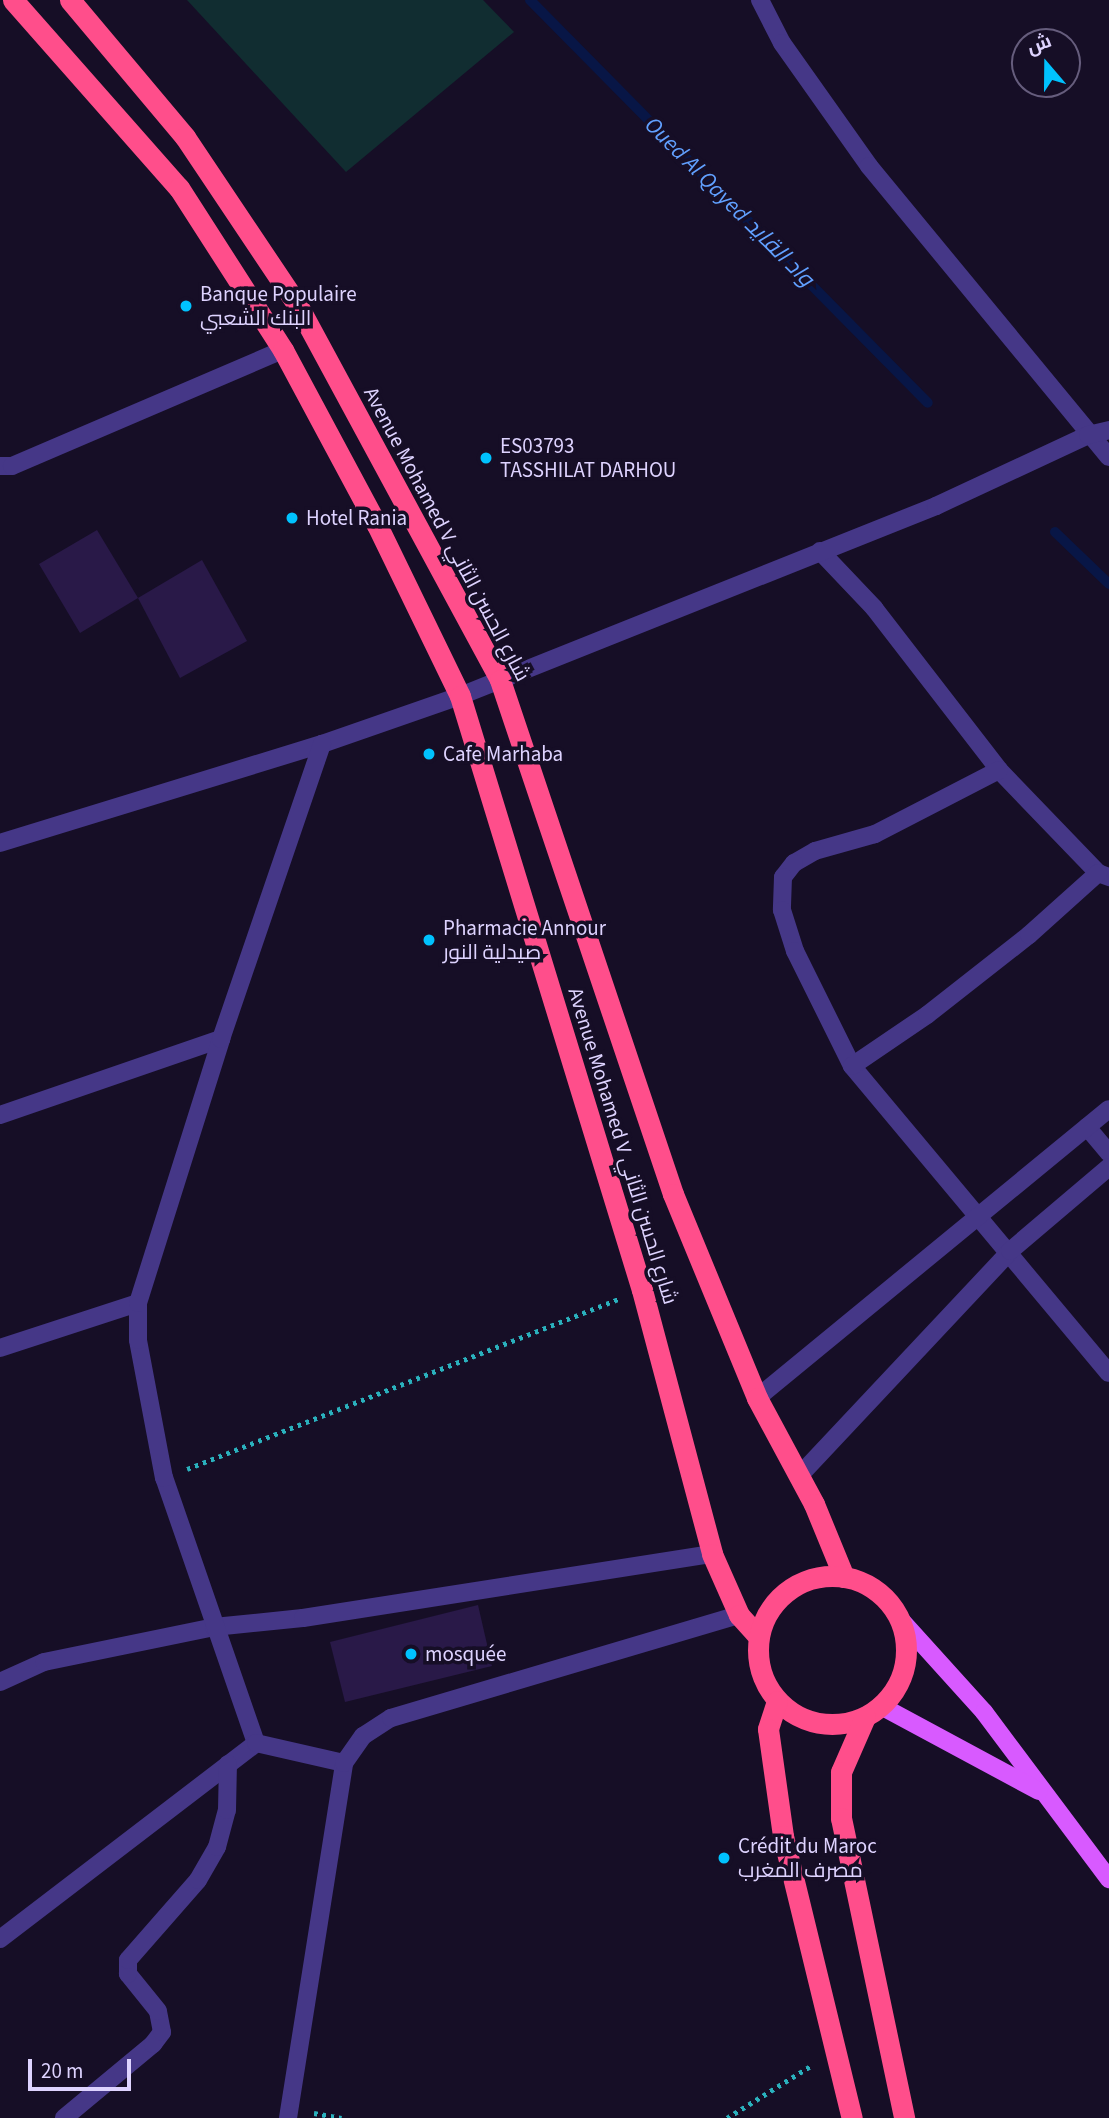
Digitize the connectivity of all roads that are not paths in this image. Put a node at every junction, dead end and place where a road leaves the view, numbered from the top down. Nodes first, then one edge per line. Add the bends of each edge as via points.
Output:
1 (13, 0) edge
2 (70, 0) edge
3 (760, 0) edge
4 (282, 350) junction
5 (1109, 430) edge
6 (1088, 435) junction
7 (1109, 457) edge
8 (0, 467) edge
9 (820, 551) junction
10 (500, 680) junction
11 (460, 695) junction
12 (323, 744) junction
13 (999, 770) junction
14 (0, 843) edge
15 (1104, 875) edge
16 (221, 1039) junction
17 (852, 1066) junction
18 (1109, 1109) edge
19 (0, 1115) edge
20 (1087, 1127) junction
21 (1109, 1153) edge
22 (1109, 1167) edge
23 (979, 1215) junction
24 (1010, 1251) junction
25 (138, 1303) junction
26 (0, 1348) edge
27 (1109, 1373) edge
28 (757, 1398) junction
29 (800, 1475) junction
30 (712, 1554) junction
31 (844, 1577) junction
32 (740, 1615) junction
33 (900, 1619) junction
34 (214, 1627) junction
35 (758, 1636) junction
36 (0, 1682) edge
37 (777, 1701) junction
38 (873, 1712) junction
39 (256, 1743) junction
40 (344, 1763) junction
41 (228, 1764) junction
42 (1046, 1794) junction
43 (1109, 1879) edge
44 (0, 1939) edge
45 (64, 2118) edge
46 (288, 2118) edge
47 (852, 2118) edge
48 (904, 2118) edge

1 - 4 highway, Avenue Mohamed V شارع الحسن الثاني via 179,188
2 - 10 highway, Avenue Mohamed V شارع الحسن الثاني via 185,137 298,306
3 - 6 street via 782,43 869,166 959,271
4 - 8 street via 12,466
4 - 11 highway, Avenue Mohamed V شارع الحسن الثاني via 377,525
5 - 6 street
6 - 7 street
6 - 9 street via 936,506
9 - 10 street
9 - 13 street via 874,608
10 - 11 street
10 - 28 highway, Avenue Mohamed V شارع الحسن الثاني via 673,1194
11 - 12 street
11 - 30 highway, Avenue Mohamed V شارع الحسن الثاني via 642,1290
12 - 14 street
12 - 16 street
13 - 15 street
13 - 17 street via 875,834 815,851 794,863 783,877 782,910 795,951
15 - 17 street via 927,1015
16 - 19 street
16 - 25 street
17 - 23 street
18 - 20 street
20 - 21 street
20 - 23 street
22 - 24 street
23 - 24 street
23 - 28 street
24 - 27 street
24 - 29 street
25 - 26 street
25 - 34 street via 138,1340 164,1478
28 - 29 highway, Avenue Mohamed V شارع الحسن الثاني
29 - 31 highway, Avenue Mohamed V شارع الحسن الثاني
30 - 32 highway, Avenue Mohamed V شارع الحسن الثاني
30 - 34 street via 303,1618
31 - 33 highway via 867,1584 887,1599
31 - 35 highway via 821,1576 800,1583 766,1614
32 - 35 highway, Avenue Mohamed V شارع الحسن الثاني
32 - 40 street via 391,1718 363,1736
33 - 38 highway via 906,1642 905,1666
33 - 42 main road via 944,1663
34 - 36 street via 44,1662
34 - 39 street
35 - 37 highway via 764,1682
37 - 38 highway via 796,1716 818,1724 842,1724
37 - 47 highway via 768,1729 783,1836
38 - 42 main road
38 - 48 highway via 841,1772 841,1818
39 - 40 street
39 - 41 street
40 - 46 street
41 - 44 street
41 - 45 street via 227,1810 217,1847 198,1880 128,1960 128,1974 158,2011 162,2032
42 - 43 main road

